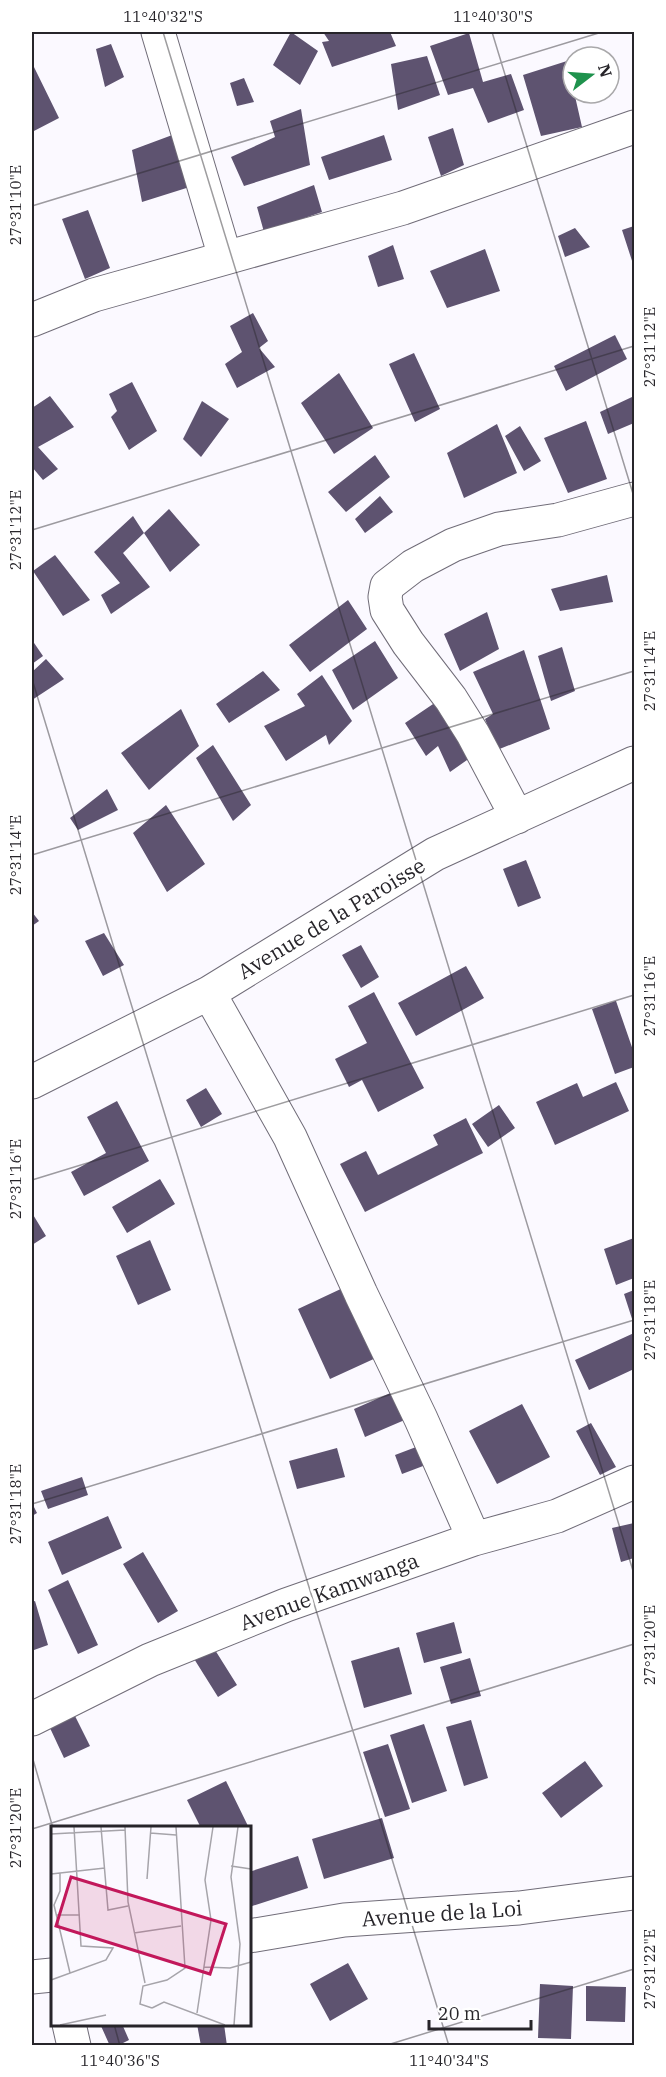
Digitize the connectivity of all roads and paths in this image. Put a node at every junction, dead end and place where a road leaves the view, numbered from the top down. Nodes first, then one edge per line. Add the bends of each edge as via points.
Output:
1 (158, 32) edge
2 (634, 127) edge
3 (225, 257) junction
4 (32, 320) edge
5 (634, 499) edge
6 (634, 764) edge
7 (517, 817) junction
8 (209, 993) junction
9 (32, 1083) edge
10 (634, 1482) edge
11 (474, 1539) junction
12 (32, 1719) edge
13 (634, 1893) edge
14 (250, 1936) edge
15 (51, 1975) edge
16 (32, 1977) edge
17 (69, 2026) edge
18 (74, 2046) edge

1 - 3 street
2 - 3 street via 403,208
3 - 4 street via 94,295
5 - 7 street via 558,520 499,529 453,545 413,566 387,586 387,610 473,734
6 - 7 street, Avenue de la Paroisse
7 - 8 street, Avenue de la Paroisse via 435,854
8 - 9 street, Avenue de la Paroisse
8 - 11 street via 290,1137
10 - 11 street, Avenue Kamwanga via 557,1516
11 - 12 street, Avenue Kamwanga via 267,1612 150,1660
13 - 14 street, Avenue de la Loi via 519,1908 344,1920
15 - 16 street
17 - 18 street

